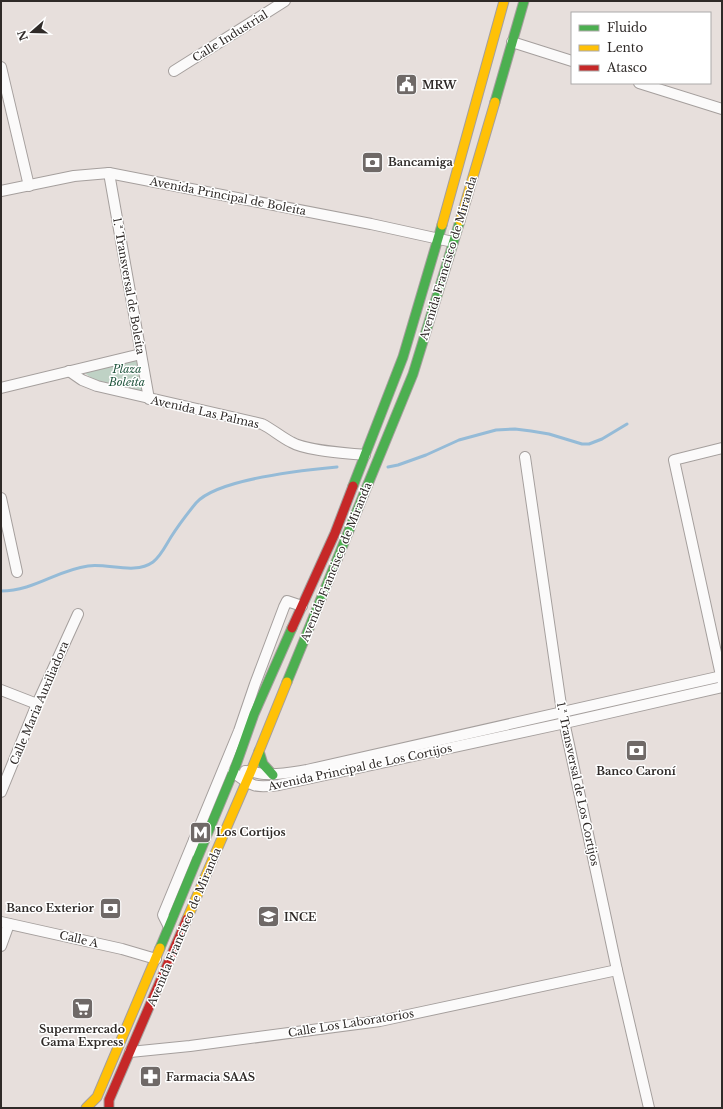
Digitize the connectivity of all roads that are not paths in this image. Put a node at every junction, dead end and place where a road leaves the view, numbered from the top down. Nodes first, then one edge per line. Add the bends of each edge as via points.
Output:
1 (285, 1) edge
2 (504, 1) edge
3 (524, 1) edge
4 (512, 42) junction
5 (571, 61) edge
6 (1, 66) edge
7 (174, 71) dead end
8 (642, 84) edge
9 (722, 109) edge
10 (109, 173) junction
11 (29, 186) junction
12 (1, 191) edge
13 (438, 238) junction
14 (453, 242) junction
15 (141, 354) junction
16 (69, 371) junction
17 (1, 388) edge
18 (149, 399) junction
19 (722, 448) edge
20 (365, 455) junction
21 (525, 457) dead end
22 (1, 498) edge
23 (17, 572) dead end
24 (302, 606) junction
25 (78, 614) dead end
26 (722, 680) edge
27 (1, 690) edge
28 (37, 704) junction
29 (562, 712) junction
30 (254, 714) junction
31 (243, 719) junction
32 (565, 723) junction
33 (239, 731) junction
34 (244, 742) junction
35 (259, 751) junction
36 (251, 771) junction
37 (233, 772) junction
38 (273, 775) junction
39 (246, 783) junction
40 (214, 790) junction
41 (1, 792) edge
42 (194, 840) junction
43 (198, 854) junction
44 (5, 923) edge
45 (168, 925) junction
46 (1, 946) edge
47 (156, 959) junction
48 (617, 970) junction
49 (130, 1052) junction
50 (97, 1097) junction
51 (109, 1104) edge
52 (86, 1108) edge
53 (93, 1108) edge
54 (104, 1108) edge
55 (649, 1108) edge

1 - 7 street, Calle Industrial
2 - 13 main road, Avenida Francisco de Miranda
3 - 4 main road, Avenida Francisco de Miranda
4 - 5 street
4 - 14 main road, Avenida Francisco de Miranda
6 - 11 street
8 - 9 street
10 - 11 street, Avenida Principal de Boleíta via 74,176
10 - 13 street, Avenida Principal de Boleíta
10 - 15 street, 1.ª Transversal de Boleíta
11 - 12 street, Avenida Principal de Boleíta
13 - 14 street, Avenida Principal de Boleíta
13 - 20 main road, Avenida Francisco de Miranda via 403,357
14 - 35 main road, Avenida Francisco de Miranda via 413,374
15 - 16 street
15 - 18 street, 1.ª Transversal de Boleíta
16 - 17 street
16 - 18 street, Avenida Las Palmas via 97,386
18 - 20 street, Avenida Las Palmas via 262,424 303,448
19 - 26 street via 674,460
20 - 24 main road, Avenida Francisco de Miranda
21 - 29 street, 1.ª Transversal de Los Cortijos
22 - 23 street
24 - 30 main road, Avenida Francisco de Miranda
24 - 31 street, Avenida Francisco de Miranda via 287,601
25 - 28 street, Calle Maria Auxiliadora
26 - 29 street, Avenida Principal de Los Cortijos
26 - 32 street, Avenida Principal de Los Cortijos
27 - 28 street
28 - 41 street, Calle Maria Auxiliadora
29 - 32 street, 1.ª Transversal de Los Cortijos
29 - 38 street, Avenida Principal de Los Cortijos via 307,770
30 - 31 street
30 - 34 main road, Avenida Francisco de Miranda
31 - 33 street, Avenida Francisco de Miranda
32 - 39 street, Avenida Principal de Los Cortijos via 279,785 262,788
32 - 48 street, 1.ª Transversal de Los Cortijos
33 - 34 street
33 - 40 street, Avenida Francisco de Miranda
34 - 37 main road, Avenida Francisco de Miranda
35 - 36 main road, Avenida Francisco de Miranda
35 - 38 main road via 263,766
36 - 37 street, Avenida Principal de Los Cortijos
36 - 38 street, Avenida Principal de Los Cortijos
36 - 39 main road, Avenida Francisco de Miranda
37 - 39 street, Avenida Principal de Los Cortijos
37 - 40 street
37 - 43 main road, Avenida Francisco de Miranda
39 - 49 main road, Avenida Francisco de Miranda
40 - 42 street, Avenida Francisco de Miranda
42 - 43 street, Avenida Francisco de Miranda
42 - 45 street, Avenida Francisco de Miranda via 163,915
43 - 45 main road, Avenida Francisco de Miranda
44 - 46 street
44 - 47 street, Calle A
45 - 47 main road, Avenida Francisco de Miranda
47 - 50 main road, Avenida Francisco de Miranda
48 - 49 street, Calle Los Laboratorios via 380,1021
48 - 55 street, 1.ª Transversal de Los Cortijos
49 - 51 main road, Avenida Francisco de Miranda
50 - 52 main road, Avenida Francisco de Miranda
50 - 53 main road
51 - 54 main road, Avenida Francisco de Miranda

